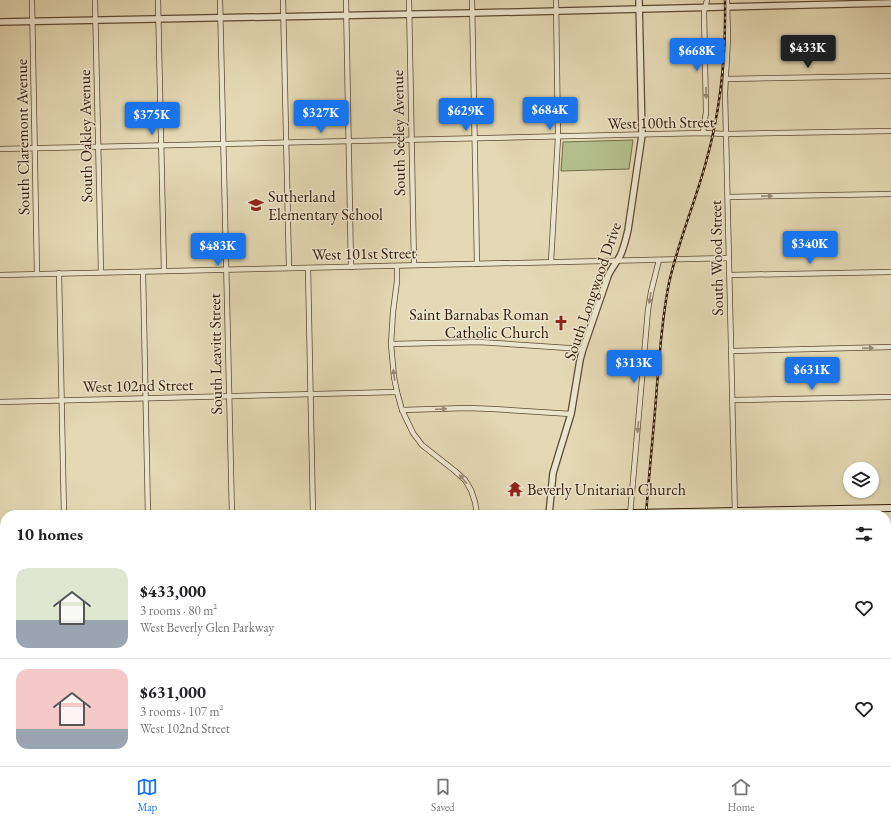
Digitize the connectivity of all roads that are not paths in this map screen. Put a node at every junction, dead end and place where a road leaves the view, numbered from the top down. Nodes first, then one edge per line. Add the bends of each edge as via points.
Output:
1 (32, 0) edge
2 (95, 0) edge
3 (158, 0) edge
4 (220, 0) edge
5 (283, 0) edge
6 (346, 0) edge
7 (409, 0) edge
8 (472, 0) edge
9 (556, 0) edge
10 (639, 0) edge
11 (707, 0) edge
12 (727, 0) edge
13 (825, 2) edge
14 (891, 3) edge
15 (727, 6) junction
16 (705, 7) junction
17 (639, 8) junction
18 (556, 11) junction
19 (472, 13) junction
20 (409, 14) junction
21 (284, 16) junction
22 (346, 16) junction
23 (221, 18) junction
24 (158, 20) junction
25 (96, 21) junction
26 (0, 22) edge
27 (32, 22) junction
28 (891, 76) edge
29 (726, 79) junction
30 (891, 131) edge
31 (703, 133) junction
32 (726, 134) junction
33 (642, 135) junction
34 (558, 137) junction
35 (475, 139) junction
36 (412, 140) junction
37 (349, 142) junction
38 (286, 143) junction
39 (223, 144) junction
40 (161, 146) junction
41 (98, 147) junction
42 (35, 148) junction
43 (0, 149) edge
44 (891, 194) edge
45 (728, 197) junction
46 (729, 258) junction
47 (659, 260) junction
48 (617, 261) junction
49 (551, 262) junction
50 (477, 264) junction
51 (414, 265) junction
52 (397, 266) junction
53 (352, 267) junction
54 (289, 268) junction
55 (308, 268) junction
56 (226, 270) junction
57 (164, 271) junction
58 (101, 272) junction
59 (142, 272) junction
60 (891, 272) edge
61 (59, 273) junction
62 (37, 274) junction
63 (0, 275) edge
64 (730, 275) junction
65 (391, 344) junction
66 (891, 348) edge
67 (583, 349) junction
68 (732, 352) junction
69 (397, 392) junction
70 (310, 394) junction
71 (229, 396) junction
72 (891, 397) edge
73 (146, 398) junction
74 (62, 400) junction
75 (733, 400) junction
76 (0, 402) edge
77 (402, 410) junction
78 (571, 414) junction
79 (891, 508) edge
80 (64, 510) edge
81 (148, 510) edge
82 (232, 510) edge
83 (313, 510) edge
84 (476, 510) edge
85 (549, 510) edge
86 (630, 510) edge
87 (735, 510) edge
88 (829, 510) edge

1 - 27 street, South Claremont Avenue
2 - 25 street, South Oakley Avenue
3 - 24 street
4 - 23 street, South Leavitt Street
5 - 21 street
6 - 22 street
7 - 20 street, South Seeley Avenue
8 - 19 street
9 - 18 street
10 - 17 street, South Longwood Drive
11 - 16 street
12 - 15 street, South Wood Street
13 - 14 street
13 - 15 street
15 - 16 street
15 - 29 street, South Wood Street
16 - 17 street
16 -> 31 street via 706,112
17 - 18 street
17 - 33 street, South Longwood Drive
18 - 19 street
18 - 34 street
19 - 20 street
19 - 35 street
20 - 22 street
20 - 36 street, South Seeley Avenue
21 - 22 street
21 - 23 street
21 - 38 street
22 - 37 street
23 - 24 street
23 - 39 street, South Leavitt Street
24 - 25 street
24 - 40 street
25 - 27 street
25 - 41 street, South Oakley Avenue
26 - 27 street
27 - 42 street, South Claremont Avenue
28 - 29 street
29 - 32 street, South Wood Street
30 - 32 street, West 100th Street
31 - 32 street, West 100th Street
31 - 33 street, West 100th Street
32 - 45 street, South Wood Street
33 - 34 street, West 100th Street
33 - 48 street, South Longwood Drive via 627,238
34 - 35 street, West 100th Street
34 - 49 street
35 - 36 street, West 100th Street
35 - 50 street
36 - 37 street, West 100th Street
36 - 51 street, South Seeley Avenue
37 - 38 street, West 100th Street
37 - 53 street
38 - 39 street, West 100th Street
38 - 54 street
39 - 40 street, West 100th Street
39 - 56 street, South Leavitt Street
40 - 41 street, West 100th Street
40 - 57 street
41 - 42 street, West 100th Street
41 - 58 street, South Oakley Avenue
42 - 43 street, West 100th Street
42 - 62 street, South Claremont Avenue
45 -> 44 street
45 - 46 street, South Wood Street
46 - 47 street, West 101st Street
46 - 64 street, South Wood Street
47 - 48 street, West 101st Street
47 -> 86 street via 648,310
48 - 49 street, West 101st Street
48 - 67 street, South Longwood Drive via 608,276
49 - 50 street, West 101st Street
50 - 51 street, West 101st Street
51 - 52 street, West 101st Street
52 - 53 street, West 101st Street
52 - 65 street
53 - 55 street, West 101st Street
54 - 55 street, West 101st Street
54 - 56 street, West 101st Street
55 - 70 street
56 - 57 street, West 101st Street
56 - 71 street, South Leavitt Street
57 - 59 street, West 101st Street
58 - 59 street, West 101st Street
58 - 61 street, West 101st Street
59 - 73 street
60 - 64 street
61 - 62 street, West 101st Street
61 - 74 street
62 - 63 street, West 101st Street
64 - 68 street, South Wood Street
65 - 67 street via 479,342
69 -> 65 street
68 -> 66 street
67 - 78 street, South Longwood Drive
68 - 75 street, South Wood Street
69 - 70 street, West 102nd Street
69 - 77 street
70 - 71 street, West 102nd Street
70 - 83 street
71 - 73 street, West 102nd Street
71 - 82 street, South Leavitt Street
72 - 75 street
73 - 74 street, West 102nd Street
73 - 81 street
74 - 76 street, West 102nd Street
74 - 80 street
75 - 87 street, South Wood Street
77 -> 78 street via 474,408
84 -> 77 street via 471,490 464,480 422,445
78 - 85 street, South Longwood Drive via 553,473
79 - 88 main road

